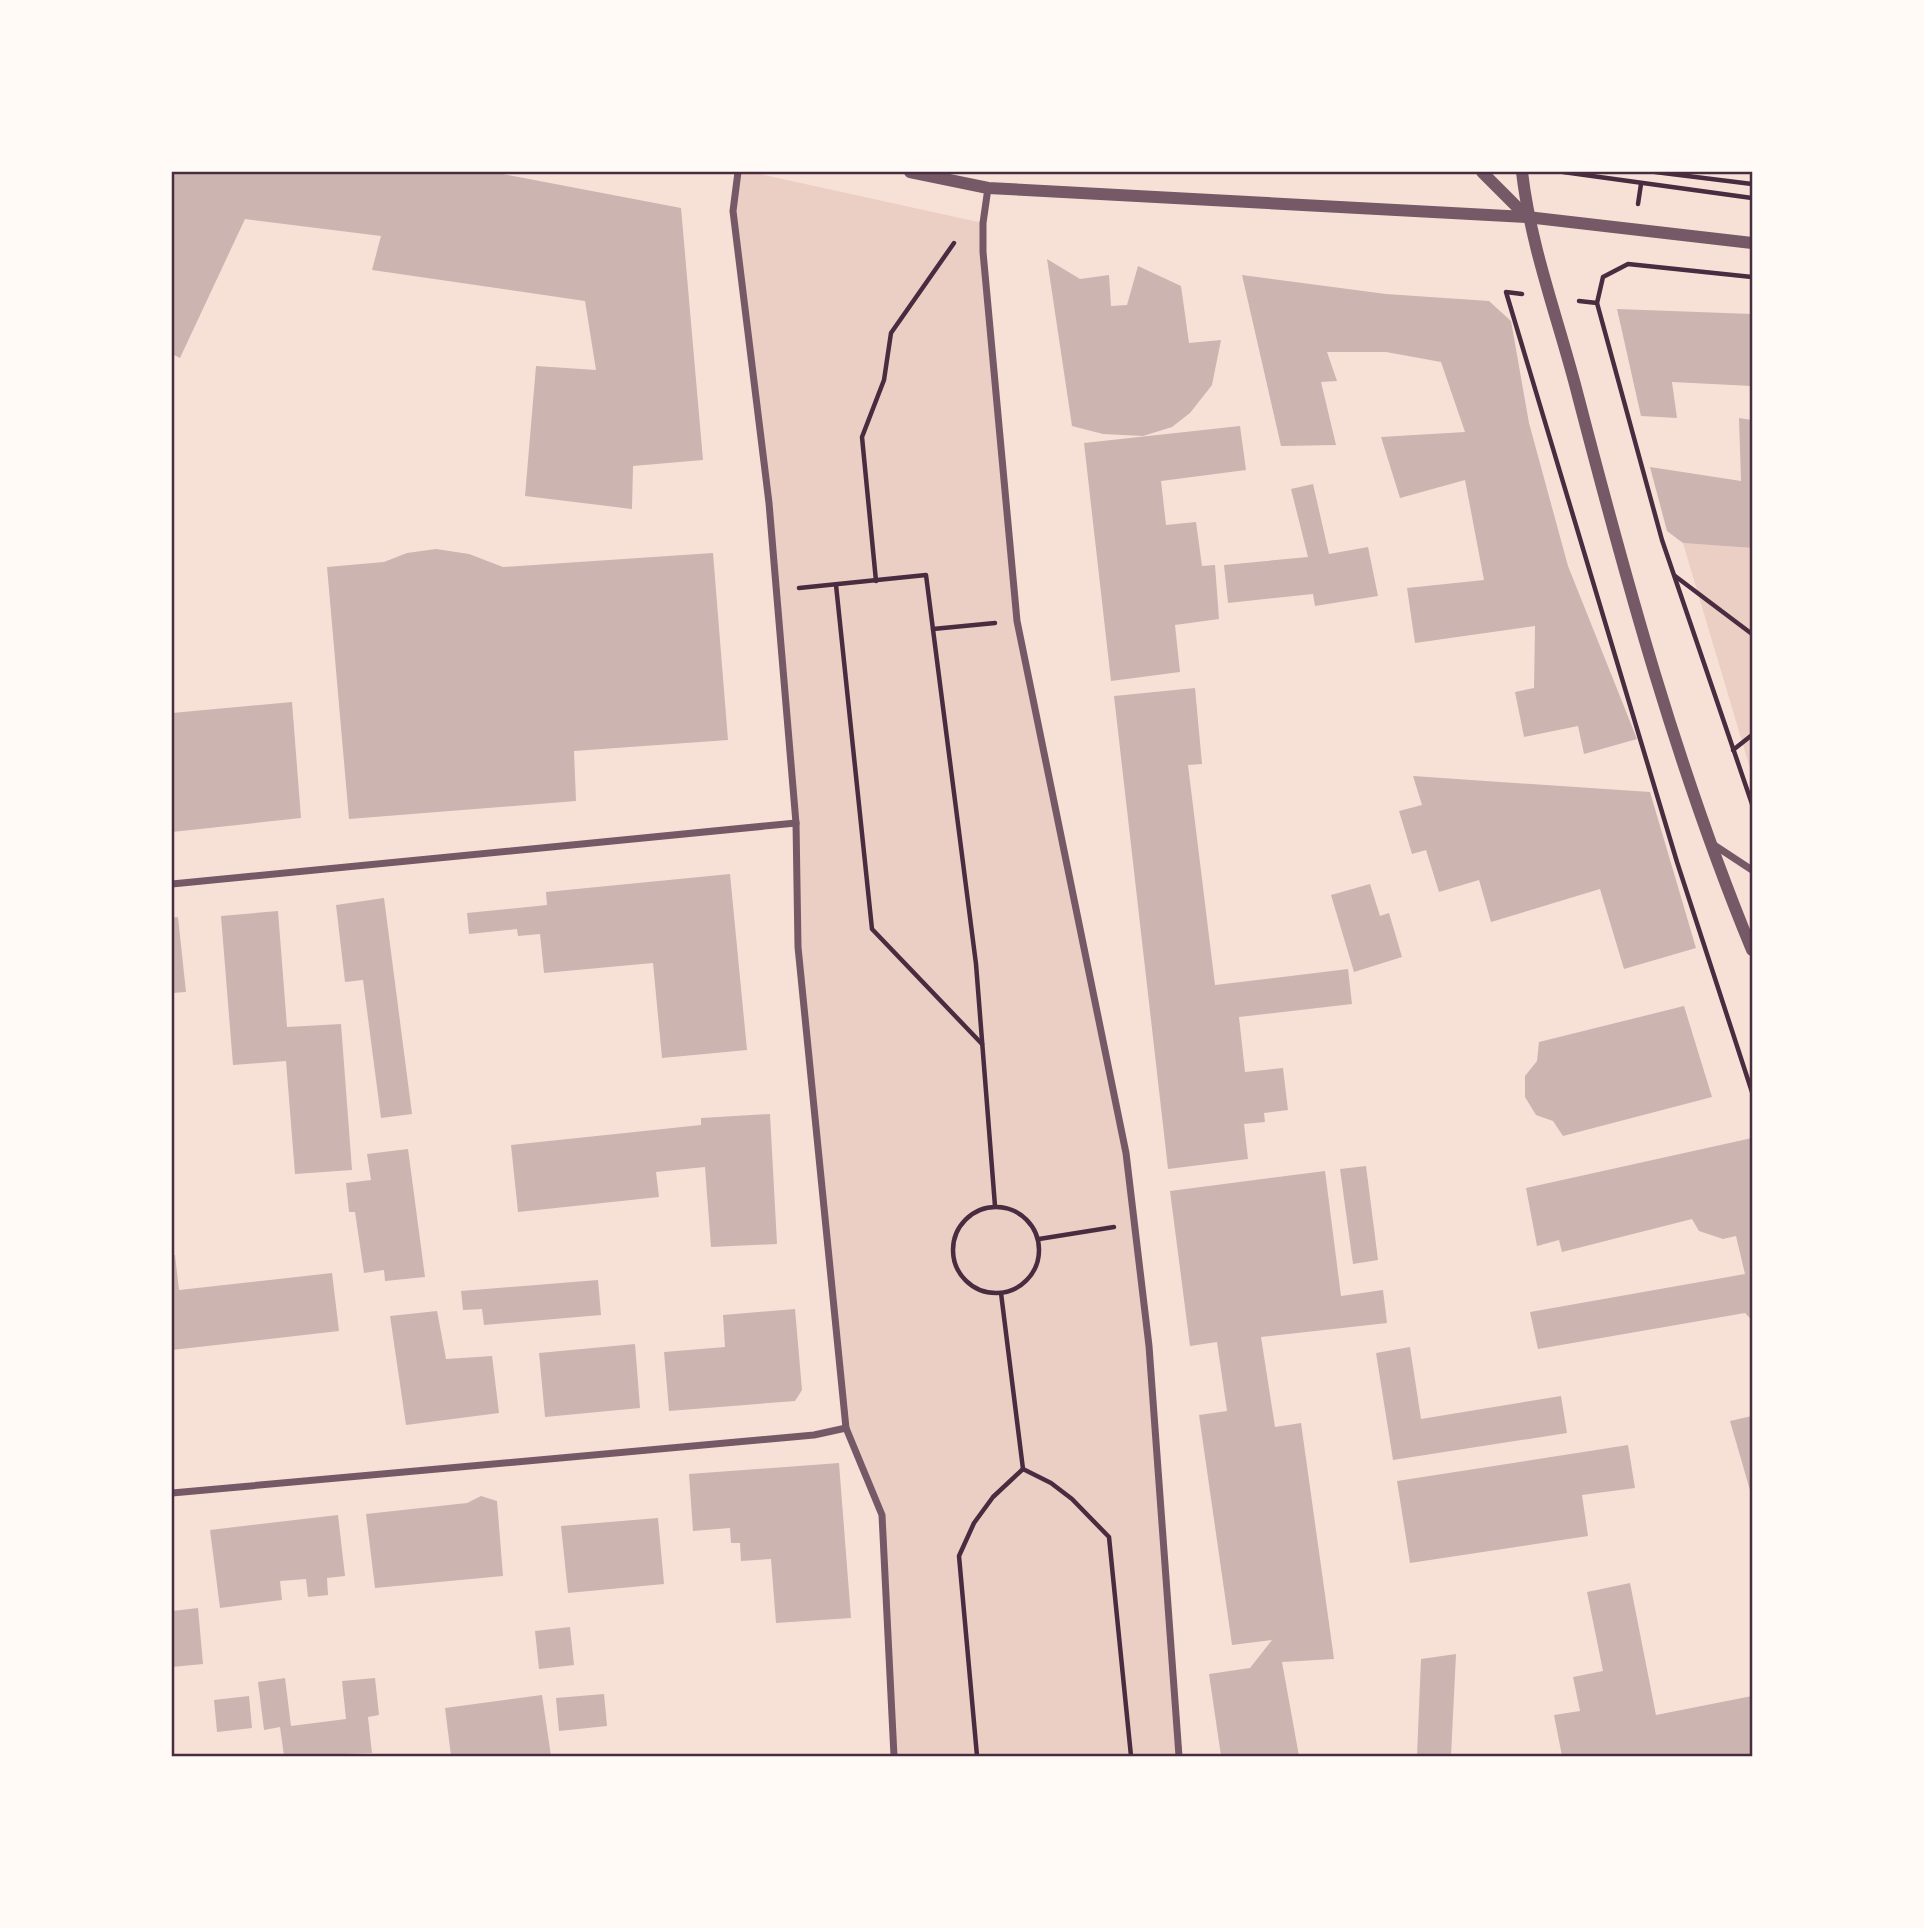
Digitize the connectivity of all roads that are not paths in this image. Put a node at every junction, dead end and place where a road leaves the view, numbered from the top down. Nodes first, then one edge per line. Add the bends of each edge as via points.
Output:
1 (738, 172) edge
2 (910, 172) edge
3 (1482, 172) edge
4 (1522, 172) edge
5 (988, 188) junction
6 (1527, 217) junction
7 (1752, 243) edge
8 (796, 823) junction
9 (1710, 843) junction
10 (1752, 870) edge
11 (172, 884) edge
12 (1752, 950) edge
13 (846, 1428) junction
14 (172, 1493) edge
15 (894, 1756) edge
16 (1179, 1756) edge

1 - 8 street via 733,211 761,422
2 - 5 street
3 - 6 street
4 - 6 street
5 - 6 street
5 - 16 street via 983,251 1017,621 1126,1153 1149,1346
6 - 7 street
6 - 9 street via 1630,594
8 - 11 street
8 - 13 street via 798,947
9 - 10 street
9 - 12 street
13 - 14 street via 814,1435
13 - 15 street via 881,1514

